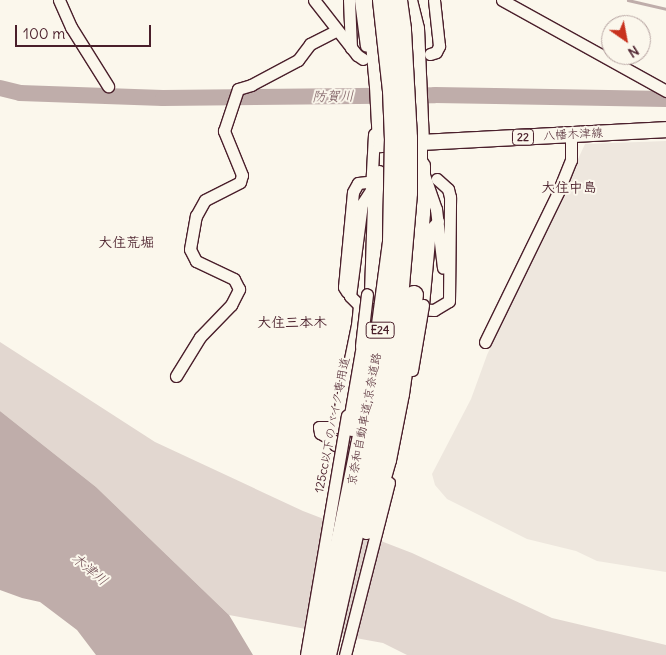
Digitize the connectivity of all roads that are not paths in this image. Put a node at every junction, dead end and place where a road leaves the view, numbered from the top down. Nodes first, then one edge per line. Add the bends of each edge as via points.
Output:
1 (59, 0) edge
2 (314, 0) edge
3 (349, 0) edge
4 (360, 0) edge
5 (369, 0) edge
6 (382, 0) edge
7 (398, 0) edge
8 (409, 0) edge
9 (434, 0) edge
10 (502, 0) edge
11 (337, 30) junction
12 (351, 48) junction
13 (430, 54) dead end
14 (363, 59) dead end
15 (108, 86) dead end
16 (666, 91) edge
17 (666, 129) edge
18 (571, 134) junction
19 (421, 142) junction
20 (380, 144) junction
21 (421, 166) junction
22 (437, 180) dead end
23 (367, 182) dead end
24 (378, 202) joint
25 (438, 221) junction
26 (350, 296) junction
27 (419, 300) junction
28 (446, 304) junction
29 (359, 305) junction
30 (485, 342) dead end
31 (176, 376) dead end
32 (335, 445) dead end
33 (316, 652) edge
34 (334, 655) edge
35 (345, 655) edge

1 - 15 street via 71,27
2 - 11 street
3 - 12 street
4 - 26 street via 375,144 371,190 362,204
5 - 20 main road
6 - 33 highway, 京奈和自動車道;京奈道路 / E24, bridge via 392,91 392,242 374,377
7 - 33 highway, 京奈和自動車道;京奈道路 / E24, bridge via 408,138 405,242 387,378
8 - 19 main road via 416,28
9 - 13 street via 439,46
10 - 16 street
11 - 12 street
11 - 31 street via 310,44 298,60 238,90 224,131 242,174 240,182 205,200 196,216 190,249 196,261 234,279 239,289 231,305 200,337
12 - 14 street
17 - 18 main road, 八幡木津線 / 22
18 - 19 main road, 八幡木津線 / 22
18 - 30 street via 571,160 558,192
19 - 20 main road, 八幡木津線 / 22
19 - 21 street
20 - 24 street
21 - 25 street
21 - 27 highway
22 - 28 street via 448,189 450,198 449,301
23 - 26 street via 358,183 353,192 344,287
24 - 33 highway, bridge via 371,294 342,482 329,544
25 - 27 street via 430,230
25 - 28 street
26 - 29 street
27 - 34 highway, bridge via 387,460
27 - 35 street, bridge via 404,415
28 - 29 street via 434,310
29 - 32 street via 336,427 319,427 320,433

